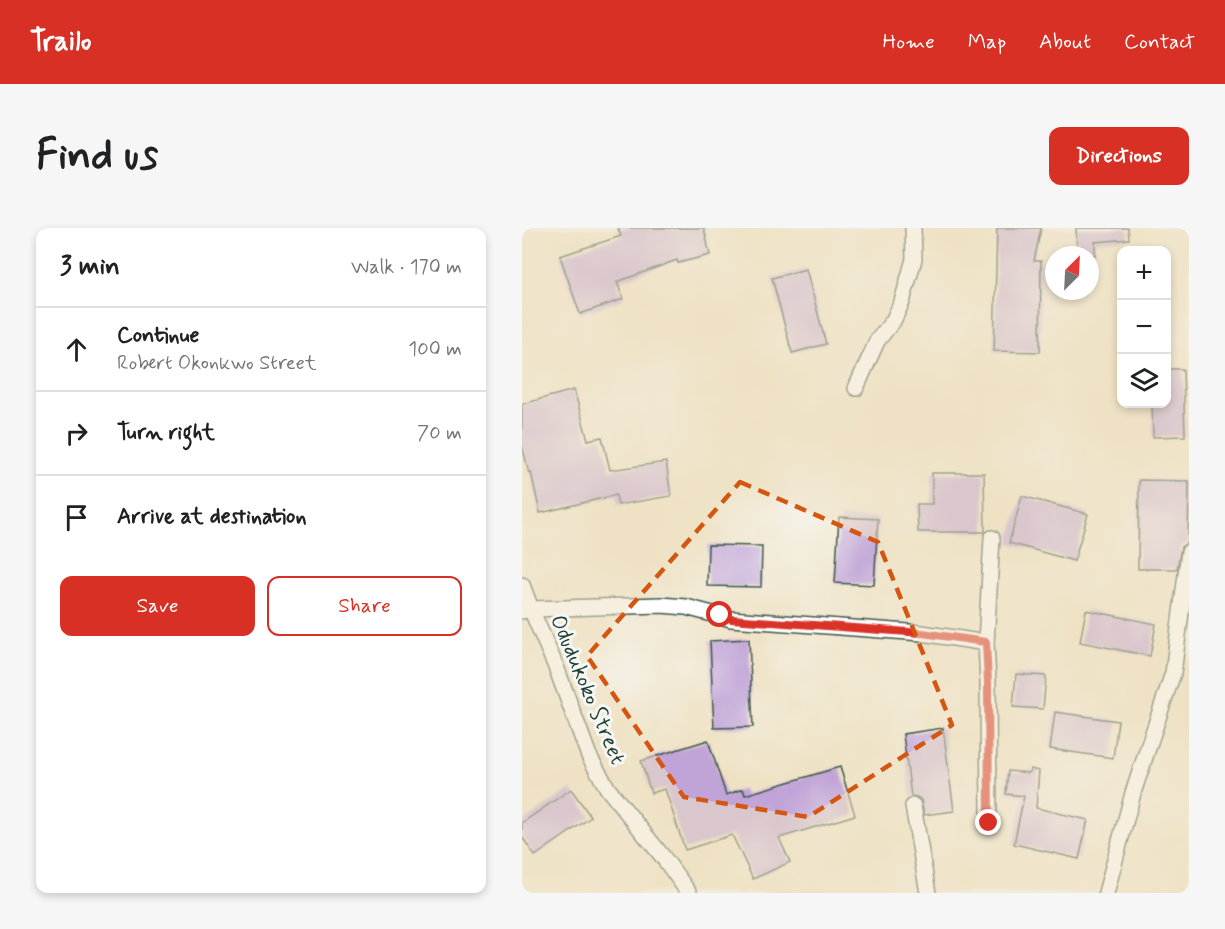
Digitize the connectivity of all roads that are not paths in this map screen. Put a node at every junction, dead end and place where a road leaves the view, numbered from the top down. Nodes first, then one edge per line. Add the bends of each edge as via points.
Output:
1 (913, 228) edge
2 (856, 388) dead end
3 (992, 538) dead end
4 (1189, 552) edge
5 (522, 585) edge
6 (526, 610) edge
7 (986, 642) junction
8 (913, 806) dead end
9 (989, 823) dead end
10 (689, 893) edge
11 (928, 893) edge
12 (1106, 893) edge

1 - 2 street via 914,259 902,302 877,342
3 - 7 street
4 - 12 street via 1173,674 1132,793
5 - 6 street, Odudukoko Street
6 - 7 street via 661,604 731,619 922,633
6 - 10 street, Odudukoko Street via 556,667 590,756 608,789
7 - 9 street
8 - 11 street

